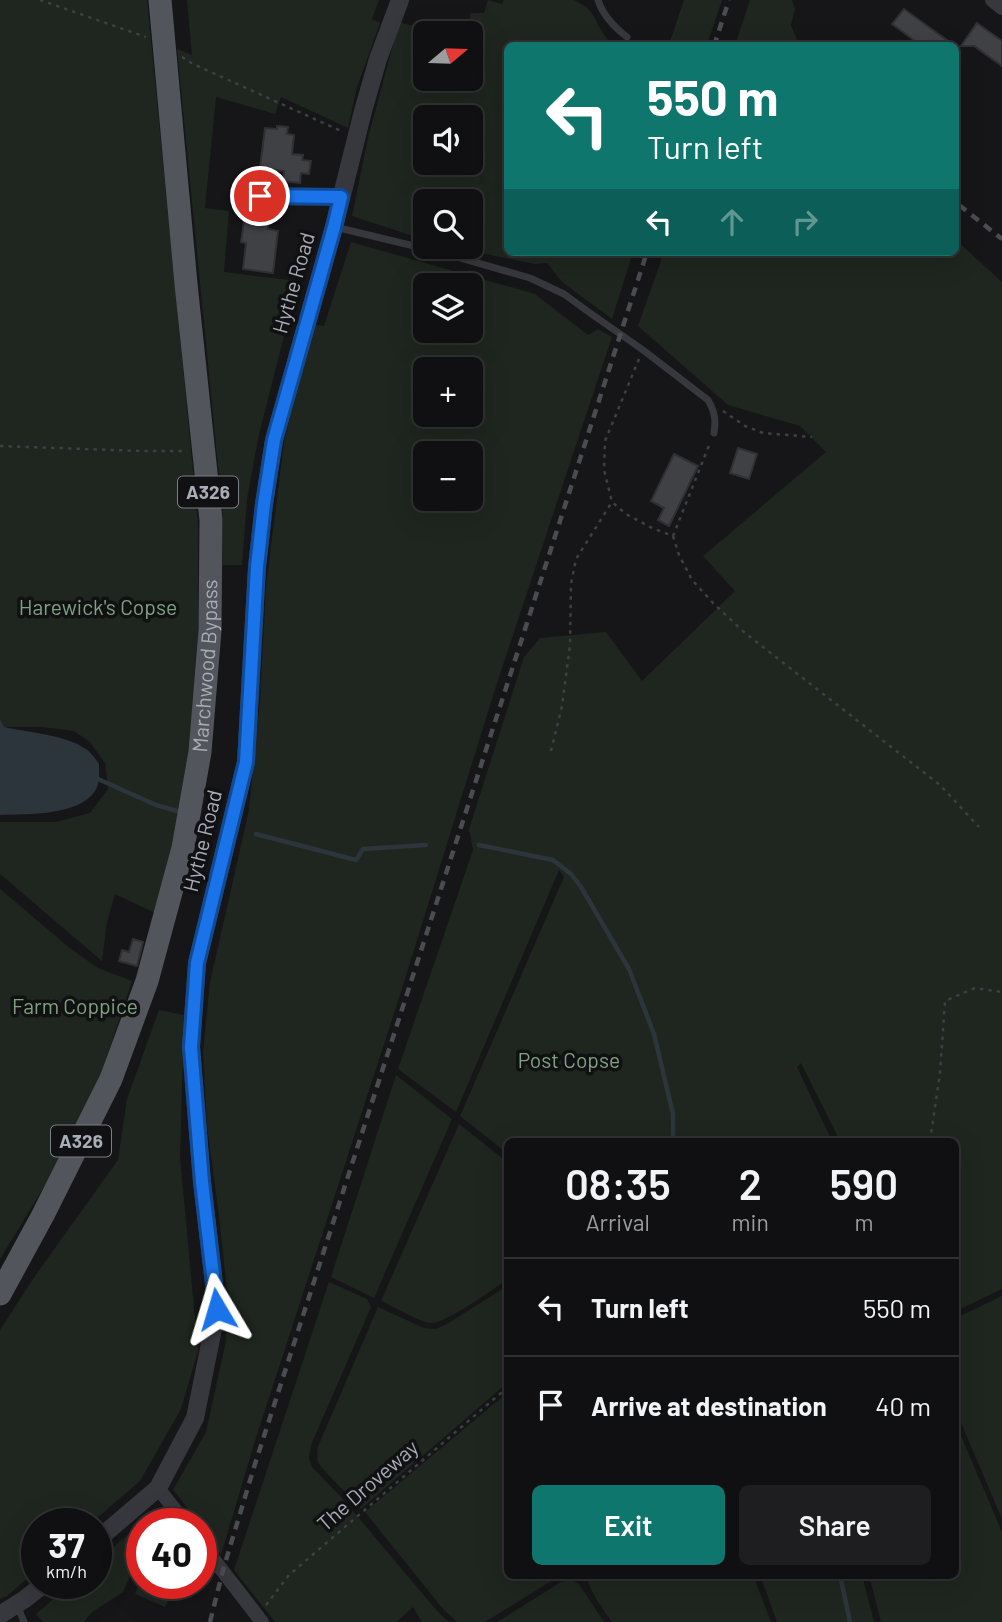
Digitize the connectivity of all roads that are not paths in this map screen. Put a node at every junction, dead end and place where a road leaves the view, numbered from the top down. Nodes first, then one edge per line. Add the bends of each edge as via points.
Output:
1 (160, 0) edge
2 (400, 0) edge
3 (598, 0) edge
4 (992, 0) edge
5 (1002, 8) edge
6 (627, 37) dead end
7 (264, 196) road end
8 (341, 197) junction
9 (334, 227) junction
10 (714, 433) road end
11 (0, 1294) edge
12 (158, 1488) junction
13 (174, 1508) edge
14 (112, 1527) edge
15 (217, 1564) edge
16 (24, 1599) edge
17 (17, 1604) junction
18 (0, 1615) edge
19 (260, 1619) edge
20 (24, 1622) edge

1 - 11 main road, Marchwood Bypass / A326 via 211,520 210,630 200,752 183,848 147,981 111,1079
2 - 8 street, Hythe Road via 378,59
3 - 6 lane via 616,29
4 - 5 street
7 - 8 lane
8 - 9 street, Hythe Road
9 - 10 lane via 530,278 564,294 708,400 716,421
9 - 12 street, Hythe Road via 274,440 257,567 246,762 197,963 191,1047 217,1309 195,1418
12 - 13 street
12 - 14 street
15 - 19 street
16 - 17 street
17 - 18 street
17 - 20 lane

